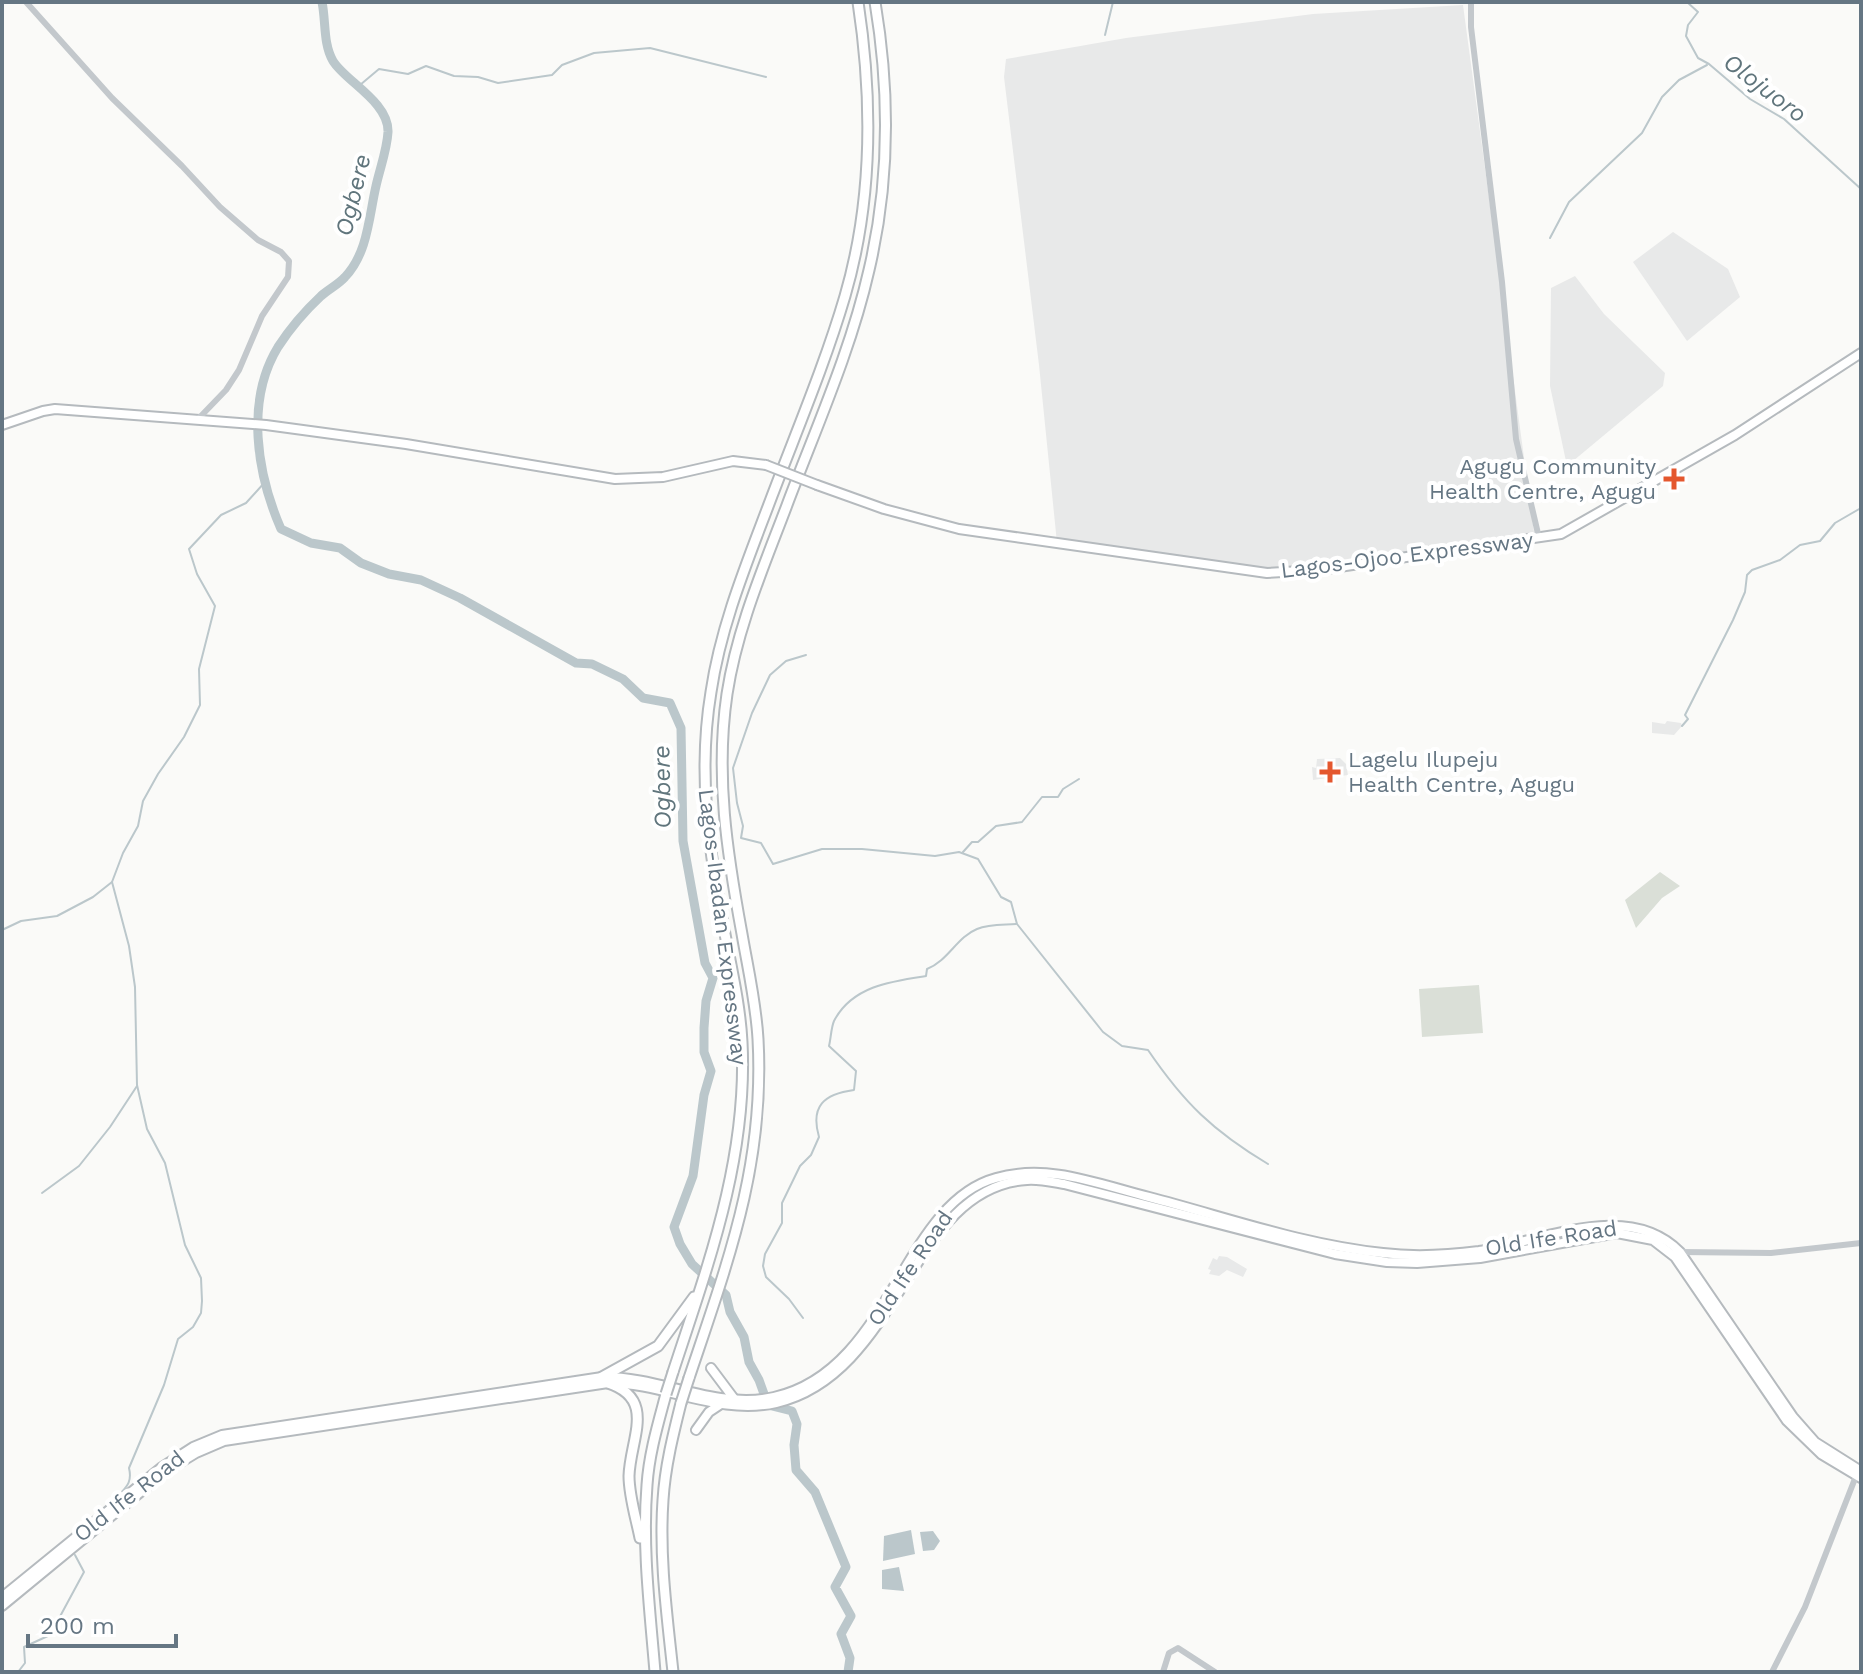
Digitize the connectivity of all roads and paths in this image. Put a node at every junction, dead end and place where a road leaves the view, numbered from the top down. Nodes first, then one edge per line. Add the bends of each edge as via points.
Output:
1 (26, 2) edge
2 (858, 2) edge
3 (875, 2) edge
4 (1471, 2) edge
5 (1861, 353) edge
6 (201, 420) junction
7 (2, 425) edge
8 (1539, 538) junction
9 (1278, 1236) junction
10 (1861, 1243) edge
11 (1680, 1252) junction
12 (702, 1284) junction
13 (711, 1368) dead end
14 (605, 1380) junction
15 (736, 1400) junction
16 (757, 1402) junction
17 (721, 1404) junction
18 (1779, 1404) junction
19 (696, 1430) dead end
20 (1859, 1475) edge
21 (135, 1493) junction
22 (646, 1557) junction
23 (2, 1597) edge
24 (2, 1606) edge
25 (655, 1672) edge
26 (673, 1672) edge
27 (1163, 1672) edge
28 (1215, 1672) edge
29 (1772, 1672) edge

1 - 6 street via 220,207 289,261 288,277 262,316 231,385
2 - 12 highway, Lagos-Ibadan Expressway via 869,123 854,259 827,350 733,606 708,711 707,821 738,1010 742,1074 735,1159
3 - 26 highway, Lagos-Ibadan Expressway, bridge via 887,112 869,270 742,631 726,705 722,804 755,1010 758,1116 745,1202 668,1460 662,1520
4 - 8 street via 1516,439
5 - 8 main road, Lagos-Ojoo Expressway via 1735,435 1561,534
6 - 7 main road, Lagos-Ojoo Expressway via 55,409
6 - 8 main road, Lagos-Ojoo Expressway, bridge via 406,444 615,479 657,478 733,461 766,465 884,509 959,529 1267,573
9 - 11 main road, Old Ife Road via 1417,1255 1480,1251 1616,1225 1656,1233
9 - 16 main road, Old Ife Road via 1064,1184 1025,1180 999,1187 976,1196 945,1226 847,1354 776,1400
9 - 18 main road, Old Ife Road via 1363,1259 1417,1263 1480,1258 1606,1234 1653,1240 1675,1257
10 - 11 street via 1771,1253
11 - 18 main road, Old Ife Road
12 - 14 highway via 658,1346
12 - 22 highway, Lagos-Ibadan Expressway, bridge via 656,1429 647,1482
13 - 15 main road
14 - 15 main road, Old Ife Road via 650,1380
14 - 17 main road, Old Ife Road
14 - 21 main road, Old Ife Road via 224,1441
14 - 22 highway via 623,1389 637,1408 629,1478
15 - 16 main road, Old Ife Road
16 - 17 main road, Old Ife Road
17 - 19 main road
18 - 20 main road, Old Ife Road via 1807,1443
20 - 29 street
21 - 23 main road, Old Ife Road
21 - 24 main road, Old Ife Road
22 - 25 highway, Lagos-Ibadan Expressway
27 - 28 street via 1169,1653 1178,1648

